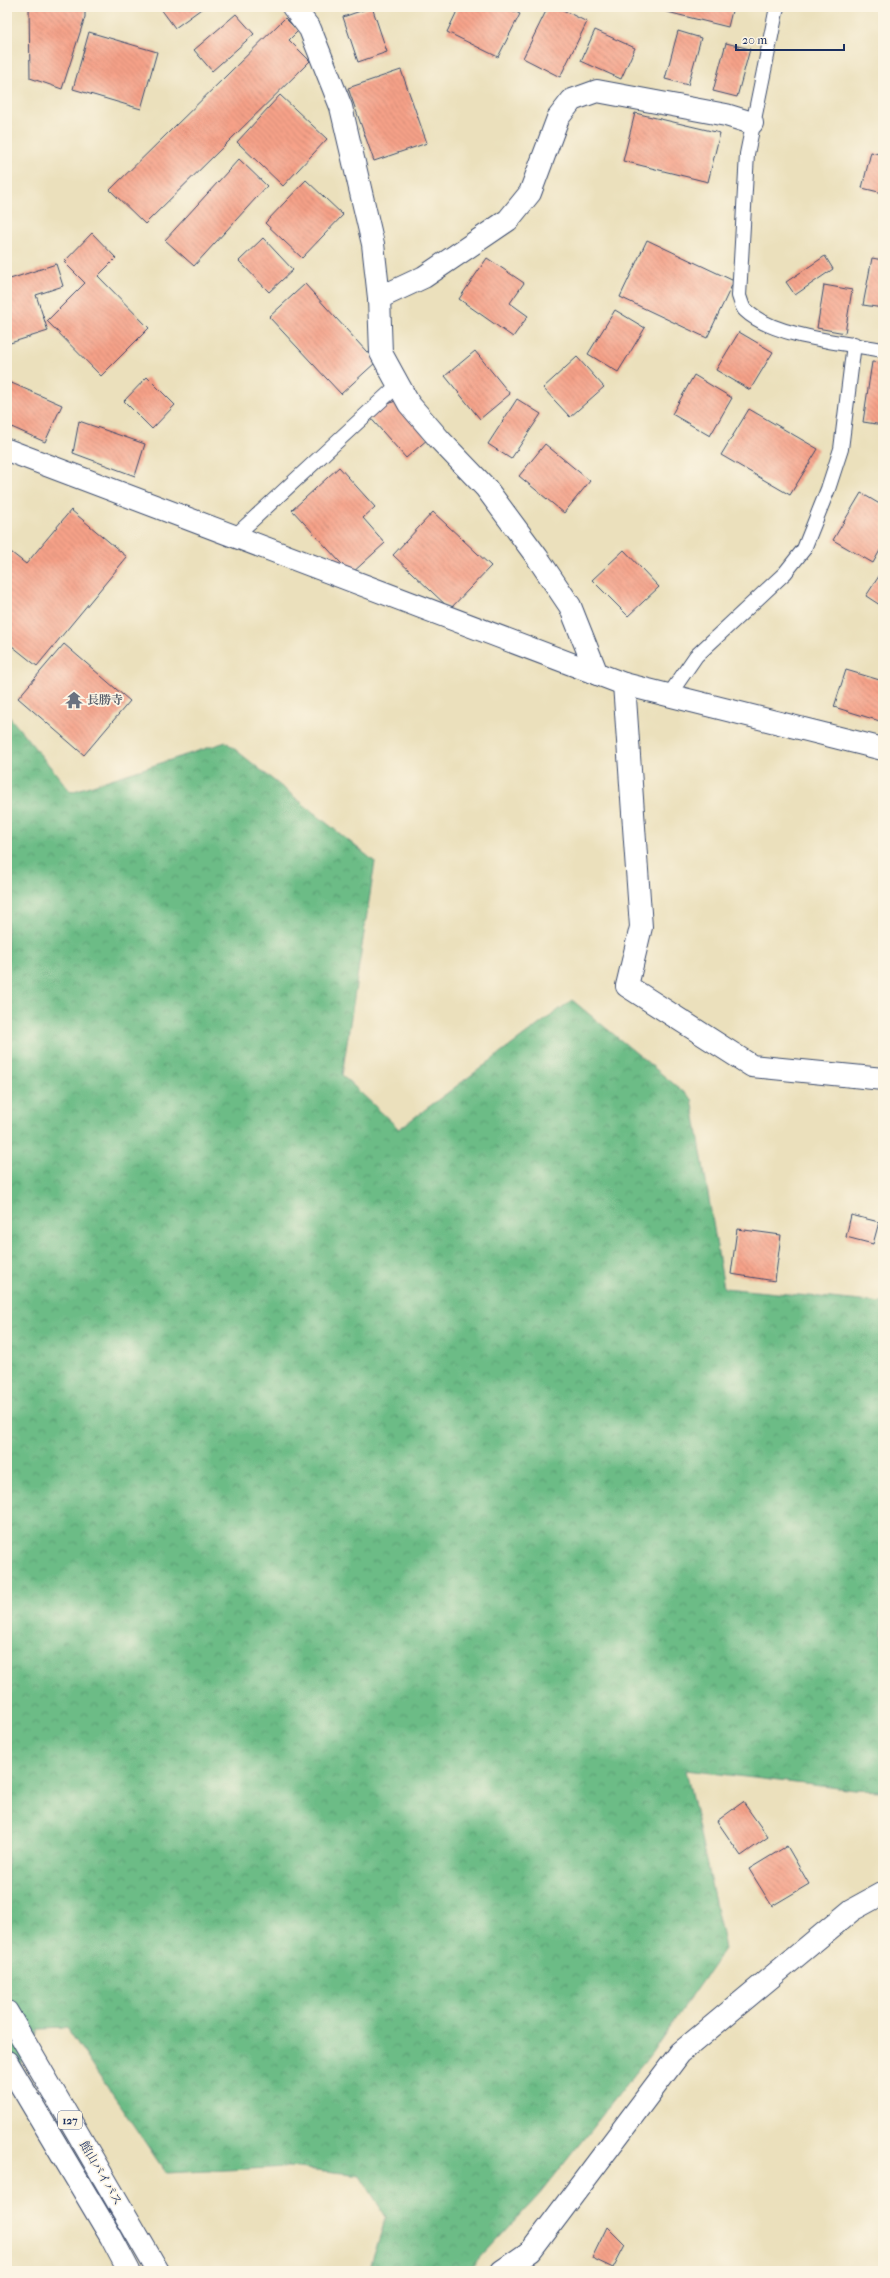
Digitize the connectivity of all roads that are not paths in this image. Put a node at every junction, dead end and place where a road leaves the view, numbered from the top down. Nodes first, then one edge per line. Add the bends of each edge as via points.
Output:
1 (293, 7) edge
2 (777, 7) edge
3 (752, 123) junction
4 (379, 298) junction
5 (854, 344) junction
6 (883, 350) edge
7 (399, 384) junction
8 (7, 450) edge
9 (234, 537) junction
10 (597, 674) junction
11 (624, 684) junction
12 (669, 695) junction
13 (883, 749) edge
14 (883, 1079) edge
15 (883, 1893) edge
16 (7, 2012) edge
17 (7, 2062) edge
18 (129, 2271) edge
19 (158, 2271) edge
20 (502, 2271) edge

1 - 4 main road via 310,29 341,107 373,244
2 - 3 lane
3 - 4 main road via 726,115 597,91 572,100 558,118 530,193 508,220 424,278
3 - 5 lane via 747,154 740,274 740,296 744,309 761,321 783,331
4 - 7 main road via 382,353
5 - 6 lane
5 - 12 lane via 841,449 804,549 785,572 696,656
7 - 9 lane
7 - 10 main road via 409,404 486,488 537,557 570,606
8 - 9 main road
9 - 10 main road
10 - 11 main road
11 - 12 main road
11 - 14 main road via 641,927 627,986 752,1066
12 - 13 main road
15 - 20 main road via 852,1910 680,2053 531,2251
16 - 19 main road, 館山バイパス / 127
17 - 18 main road, 館山バイパス / 127

